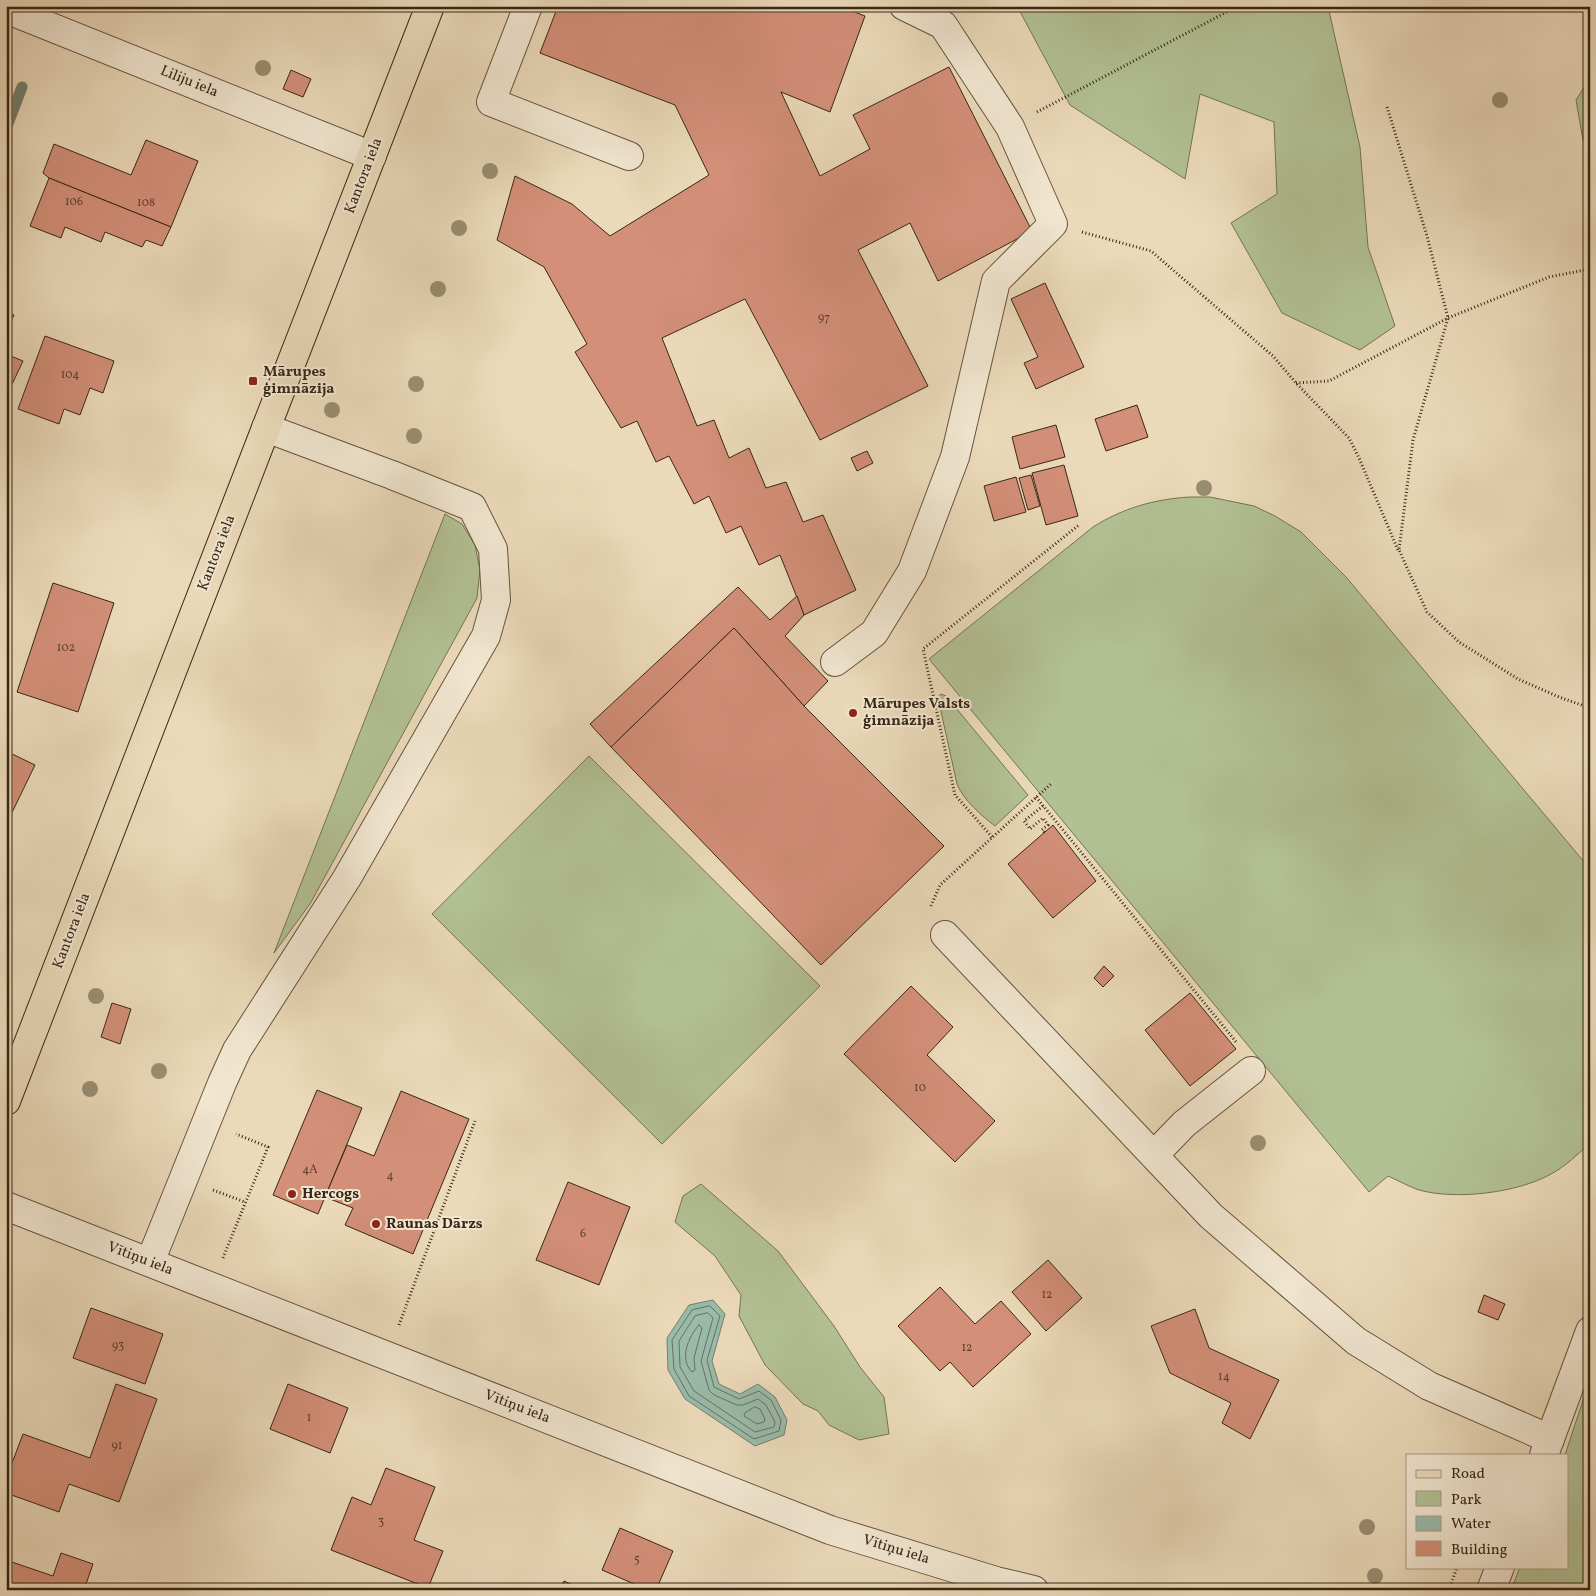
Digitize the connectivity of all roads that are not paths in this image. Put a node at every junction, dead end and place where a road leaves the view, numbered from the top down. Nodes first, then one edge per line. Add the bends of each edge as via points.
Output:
1 (430, 6) edge
2 (528, 6) edge
3 (904, 6) edge
4 (6, 10) edge
5 (372, 156) junction
6 (629, 156) dead end
7 (266, 428) junction
8 (835, 662) dead end
9 (945, 935) road end
10 (1246, 1060) road end
11 (6, 1101) edge
12 (1154, 1155) junction
13 (6, 1206) edge
14 (150, 1262) junction
15 (1590, 1331) edge
16 (1547, 1447) edge
17 (1500, 1568) edge
18 (1034, 1590) edge
19 (1490, 1590) edge

1 - 5 main road, Kantora iela
2 - 6 street via 491,102
3 - 8 street via 942,25 1010,127 1053,224 996,281 955,457 912,571 874,633
4 - 5 street, Liliju iela
5 - 7 main road, Kantora iela
7 - 11 main road, Kantora iela
7 - 14 street via 472,507 493,549 496,600 486,636 347,878 237,1050
9 - 12 street
10 - 12 street
12 - 16 street via 1211,1216 1356,1341 1429,1386
13 - 14 street, Vītiņu iela
14 - 18 street, Vītiņu iela via 830,1530 996,1582
15 - 16 street
17 - 19 street

